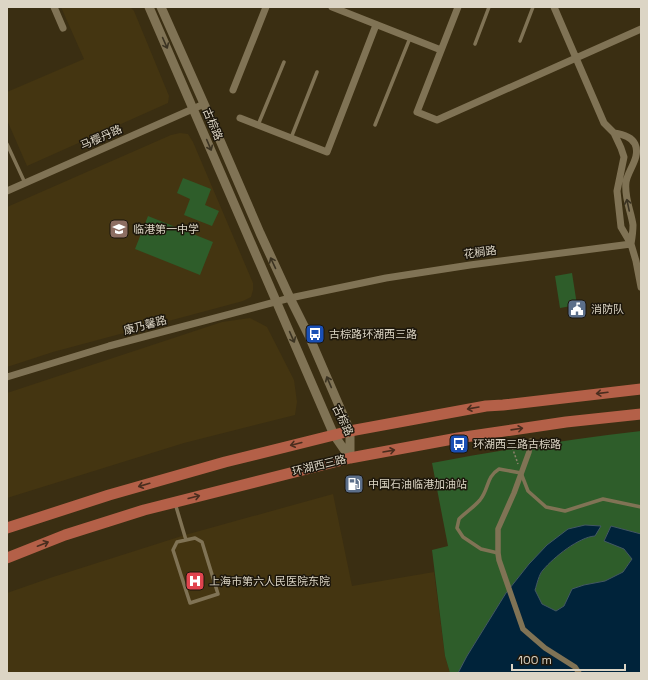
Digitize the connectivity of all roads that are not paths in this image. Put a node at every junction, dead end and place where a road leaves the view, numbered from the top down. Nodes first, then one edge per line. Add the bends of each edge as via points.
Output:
1 (54, 7) edge
2 (149, 7) edge
3 (161, 7) edge
4 (266, 7) edge
5 (332, 7) edge
6 (458, 7) edge
7 (489, 7) edge
8 (533, 7) edge
9 (554, 7) edge
10 (376, 25) junction
11 (63, 28) dead end
12 (641, 29) edge
13 (410, 38) junction
14 (520, 41) dead end
15 (475, 44) dead end
16 (441, 50) junction
17 (577, 58) junction
18 (284, 62) dead end
19 (317, 72) dead end
20 (233, 90) dead end
21 (204, 104) junction
22 (193, 109) junction
23 (240, 118) dead end
24 (258, 125) junction
25 (376, 125) dead end
26 (614, 133) junction
27 (291, 138) junction
28 (7, 144) edge
29 (25, 183) junction
30 (7, 191) edge
31 (631, 244) junction
32 (641, 287) edge
33 (290, 298) junction
34 (276, 301) junction
35 (7, 377) edge
36 (641, 389) edge
37 (641, 414) edge
38 (350, 431) junction
39 (334, 435) junction
40 (531, 441) dead end
41 (350, 458) junction
42 (521, 473) junction
43 (175, 502) junction
44 (641, 507) edge
45 (7, 528) edge
46 (186, 540) junction
47 (498, 553) junction
48 (7, 558) edge
49 (579, 673) edge

1 - 11 street
2 -> 22 street, 古棕路
3 - 21 street, 古棕路
4 - 20 street
5 - 10 street
6 - 16 street
7 - 15 lane
8 - 14 lane
9 - 17 street
10 - 13 street
10 - 27 street via 327,152
12 - 17 street
13 - 16 street
13 - 25 lane
16 - 17 street via 417,112 437,120
17 - 26 street via 604,123
18 - 24 lane
19 - 27 lane
21 - 22 street, 马樱丹路
33 -> 21 street, 古棕路
22 - 29 street, 马樱丹路
22 -> 34 street, 古棕路
23 - 24 street
24 - 27 street
26 - 31 street via 624,157 616,191 621,227
31 -> 26 street via 633,227 626,181 635,160 635,144 630,138
28 - 29 lane
29 - 30 street, 马樱丹路
31 - 32 street
31 - 33 street, 花榈路 via 409,274
33 - 34 street, 康乃馨路
38 -> 33 street, 古棕路
34 - 35 street, 康乃馨路 via 109,346
34 -> 39 street, 古棕路
36 -> 38 main road via 486,406
41 -> 37 main road, 环湖西三路 via 458,438
38 - 39 main road
38 - 41 street, 古棕路
39 - 41 street, 古棕路
39 -> 45 main road via 225,462 109,495
40 - 42 street
43 -> 41 main road, 环湖西三路
42 - 44 lane via 528,491 546,507 565,511 603,500
42 - 47 street via 498,529
42 - 47 lane via 500,469 493,473 485,494 457,523 463,537 481,549
43 - 46 lane
48 -> 43 main road, 环湖西三路 via 65,535
46 - 46 lane via 177,542 173,550 190,604 218,594 202,542 195,538
47 - 49 street via 523,628 545,648 575,667

